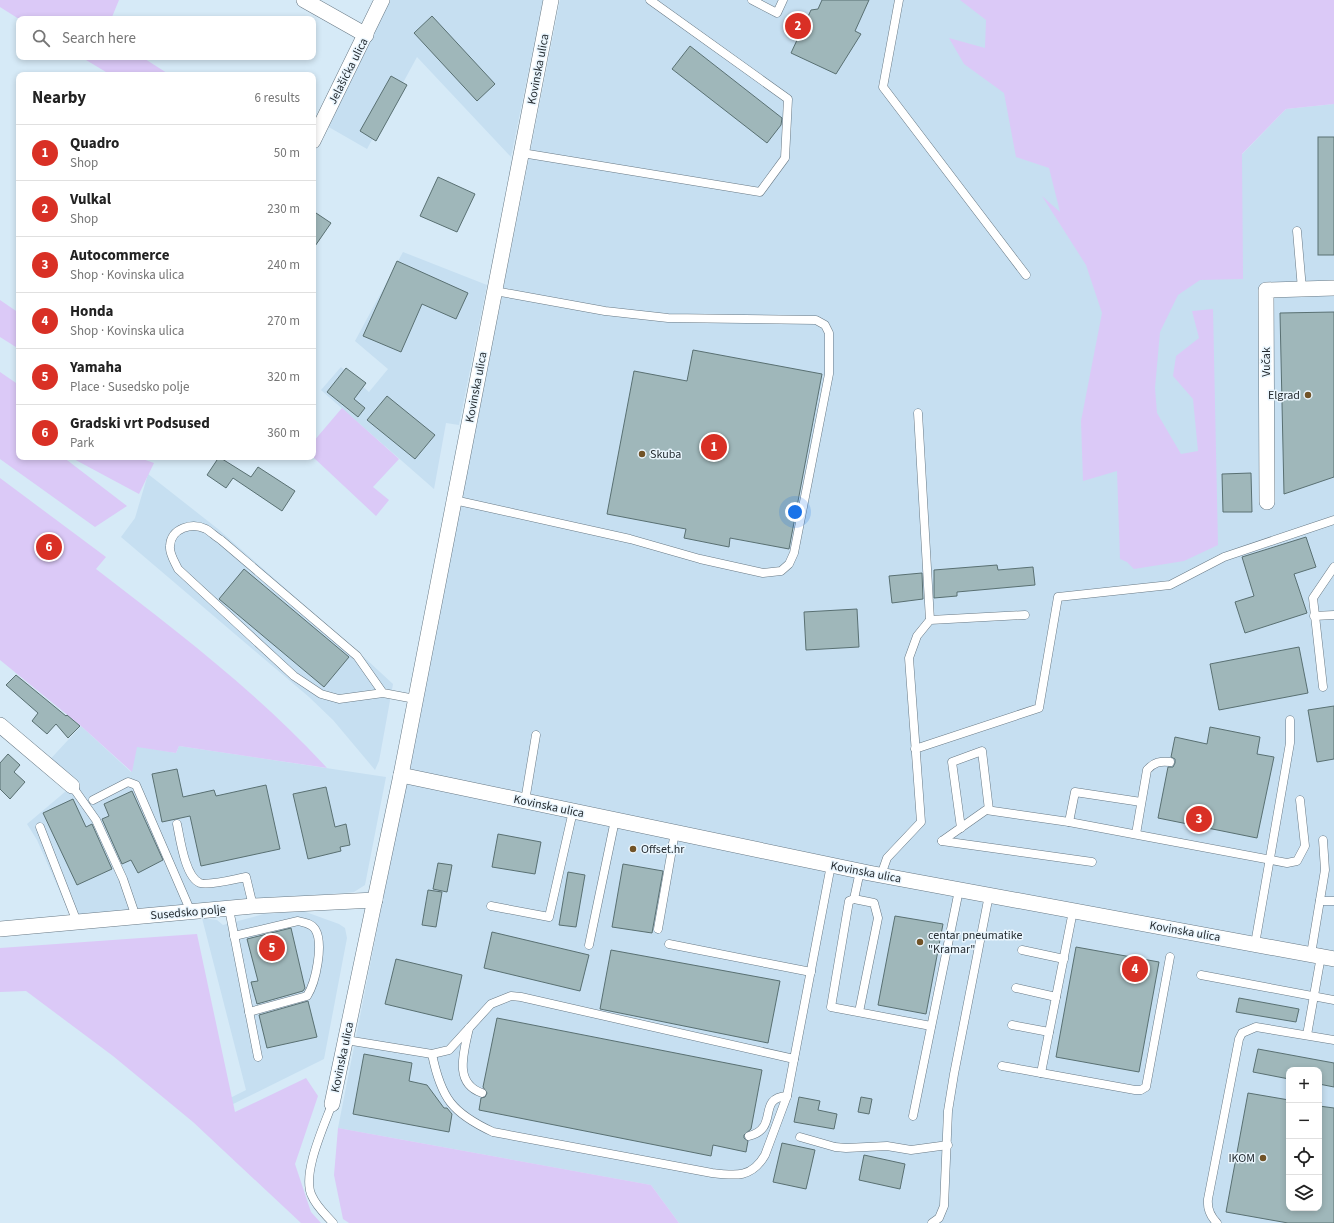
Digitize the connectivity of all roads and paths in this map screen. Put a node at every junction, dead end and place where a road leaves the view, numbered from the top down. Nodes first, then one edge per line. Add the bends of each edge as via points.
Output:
1 (304, 0) edge
2 (382, 0) edge
3 (551, 0) edge
4 (650, 0) edge
5 (752, 0) edge
6 (783, 0) edge
7 (899, 0) edge
8 (366, 35) junction
9 (316, 135) edge
10 (522, 153) junction
11 (1297, 231) dead end
12 (1026, 275) dead end
13 (1334, 288) edge
14 (1302, 289) junction
15 (495, 291) junction
16 (918, 413) dead end
17 (454, 500) junction
18 (1266, 502) dead end
19 (1334, 520) edge
20 (1334, 567) edge
21 (1025, 615) dead end
22 (1334, 615) edge
23 (1314, 616) junction
24 (930, 620) junction
25 (1323, 687) dead end
26 (383, 693) junction
27 (415, 699) junction
28 (1290, 720) dead end
29 (0, 725) edge
30 (536, 735) dead end
31 (915, 749) junction
32 (1170, 762) dead end
33 (401, 774) junction
34 (72, 786) joint
35 (93, 800) dead end
36 (1300, 800) dead end
37 (525, 801) junction
38 (1141, 802) junction
39 (989, 810) junction
40 (573, 811) junction
41 (615, 820) junction
42 (1069, 822) junction
43 (177, 824) dead end
44 (40, 827) dead end
45 (961, 828) junction
46 (675, 832) junction
47 (1136, 834) junction
48 (1323, 840) dead end
49 (1270, 861) junction
50 (1092, 862) dead end
51 (831, 865) junction
52 (860, 871) junction
53 (881, 875) junction
54 (959, 890) junction
55 (989, 895) junction
56 (854, 899) junction
57 (375, 900) junction
58 (1320, 901) junction
59 (1334, 901) edge
60 (253, 906) junction
61 (491, 906) dead end
62 (229, 908) junction
63 (1072, 911) junction
64 (191, 912) junction
65 (136, 917) junction
66 (77, 922) junction
67 (658, 929) dead end
68 (0, 930) edge
69 (234, 936) junction
70 (589, 944) dead end
71 (669, 944) dead end
72 (1255, 944) junction
73 (1022, 950) dead end
74 (1322, 956) edge
75 (1170, 957) dead end
76 (1064, 959) junction
77 (811, 972) junction
78 (1201, 975) dead end
79 (1016, 988) dead end
80 (1314, 996) junction
81 (1056, 997) junction
82 (1334, 1000) edge
83 (249, 1012) junction
84 (859, 1012) junction
85 (1012, 1025) dead end
86 (931, 1026) junction
87 (469, 1027) junction
88 (1049, 1032) junction
89 (1307, 1035) junction
90 (346, 1040) junction
91 (1334, 1040) edge
92 (432, 1054) junction
93 (258, 1057) dead end
94 (794, 1059) junction
95 (1002, 1066) dead end
96 (1041, 1073) junction
97 (482, 1093) dead end
98 (787, 1096) junction
99 (332, 1104) joint
100 (913, 1116) dead end
101 (749, 1136) dead end
102 (800, 1137) dead end
103 (948, 1145) junction
104 (333, 1223) edge
105 (932, 1223) edge
106 (1217, 1223) edge

1 - 8 street
2 - 8 street, Jelašićka ulica
3 - 10 street, Kovinska ulica
4 - 10 lane via 788,99 785,158 760,192
5 - 6 lane via 777,13
7 - 12 lane via 883,87
8 - 9 street, Jelašićka ulica
10 - 15 street, Kovinska ulica
11 - 14 lane
13 - 14 street, Vučak
14 - 18 street, Vučak via 1266,290
15 - 17 street, Kovinska ulica
15 - 17 lane via 605,311 668,318 816,320 825,326 829,333 829,374 799,529 789,564 781,571 763,572
16 - 24 lane
17 - 27 street, Kovinska ulica
19 - 31 lane via 1224,557 1170,585 1058,597 1039,708
20 - 23 lane via 1313,598
21 - 24 lane
22 - 23 lane
23 - 25 lane
24 - 31 lane via 917,636 909,658
26 - 26 lane via 339,699 321,694 294,676 178,569 170,546 173,537 179,530 194,526 205,529 221,540 357,656
26 - 27 lane
27 - 33 street, Kovinska ulica
28 - 49 lane via 1290,742
29 - 34 street
30 - 37 lane
31 - 53 lane via 920,822 887,858
32 - 38 lane via 1160,761 1148,770
33 - 37 street, Kovinska ulica
33 - 57 street, Kovinska ulica
34 - 65 lane via 96,820 123,879
35 - 64 lane via 128,782 136,786
36 - 49 lane via 1305,846 1297,861 1287,864
37 - 40 street, Kovinska ulica
38 - 42 lane via 1075,792
38 - 47 lane
39 - 42 lane
39 - 45 lane
39 - 45 lane via 982,751 952,762
40 - 41 street, Kovinska ulica
40 - 61 lane via 549,917
41 - 46 street, Kovinska ulica
41 - 70 lane
42 - 47 lane
43 - 60 lane via 187,864 194,878 200,883 208,883 246,877
44 - 66 lane
45 - 50 lane via 942,841
46 - 51 street, Kovinska ulica
46 - 67 lane
47 - 49 lane
48 - 58 lane via 1325,870
49 - 72 lane
51 - 52 street, Kovinska ulica
51 - 77 lane
52 - 53 street, Kovinska ulica
52 - 56 lane
53 - 54 street, Kovinska ulica
54 - 55 street, Kovinska ulica
54 - 86 lane
55 - 63 street, Kovinska ulica
55 - 103 lane via 954,1074 948,1112
56 - 84 lane via 874,903 878,918
56 - 84 lane via 849,901 831,1007
57 - 60 street, Susedsko polje
57 - 90 street, Kovinska ulica
58 - 59 lane
58 - 74 lane
60 - 62 street, Susedsko polje
62 - 64 street, Susedsko polje
62 - 69 lane
63 - 72 street, Kovinska ulica
63 - 76 lane
64 - 65 street, Susedsko polje
65 - 66 street, Susedsko polje
66 - 68 street, Susedsko polje
69 - 83 lane
69 - 83 lane via 298,921 315,928 320,940 312,988 307,996
71 - 77 lane
72 - 74 street, Kovinska ulica
73 - 76 lane
74 - 80 lane
75 - 96 lane via 1146,1087 1135,1090
76 - 81 lane
77 - 94 lane
78 - 80 lane
79 - 81 lane
80 - 82 lane
80 - 89 lane
81 - 88 lane
83 - 93 lane
84 - 86 lane
85 - 88 lane
86 - 100 lane
87 - 92 lane via 449,1050
87 - 94 lane via 491,1004 511,996
87 - 97 lane via 464,1050 463,1075 467,1085
88 - 96 lane
89 - 91 lane
89 - 106 lane via 1256,1027 1242,1033 1239,1039 1208,1199 1208,1210
90 - 92 lane
90 - 99 street, Kovinska ulica
92 - 98 lane via 438,1081 446,1096 457,1110 470,1120 493,1132 734,1176 747,1173 760,1164
94 - 98 lane
95 - 96 lane
98 - 101 lane via 778,1096 773,1101 764,1128 759,1133
99 - 104 lane via 319,1138 308,1184 312,1197
102 - 103 lane via 846,1148 886,1146 911,1150
103 - 105 lane via 944,1206 939,1218

